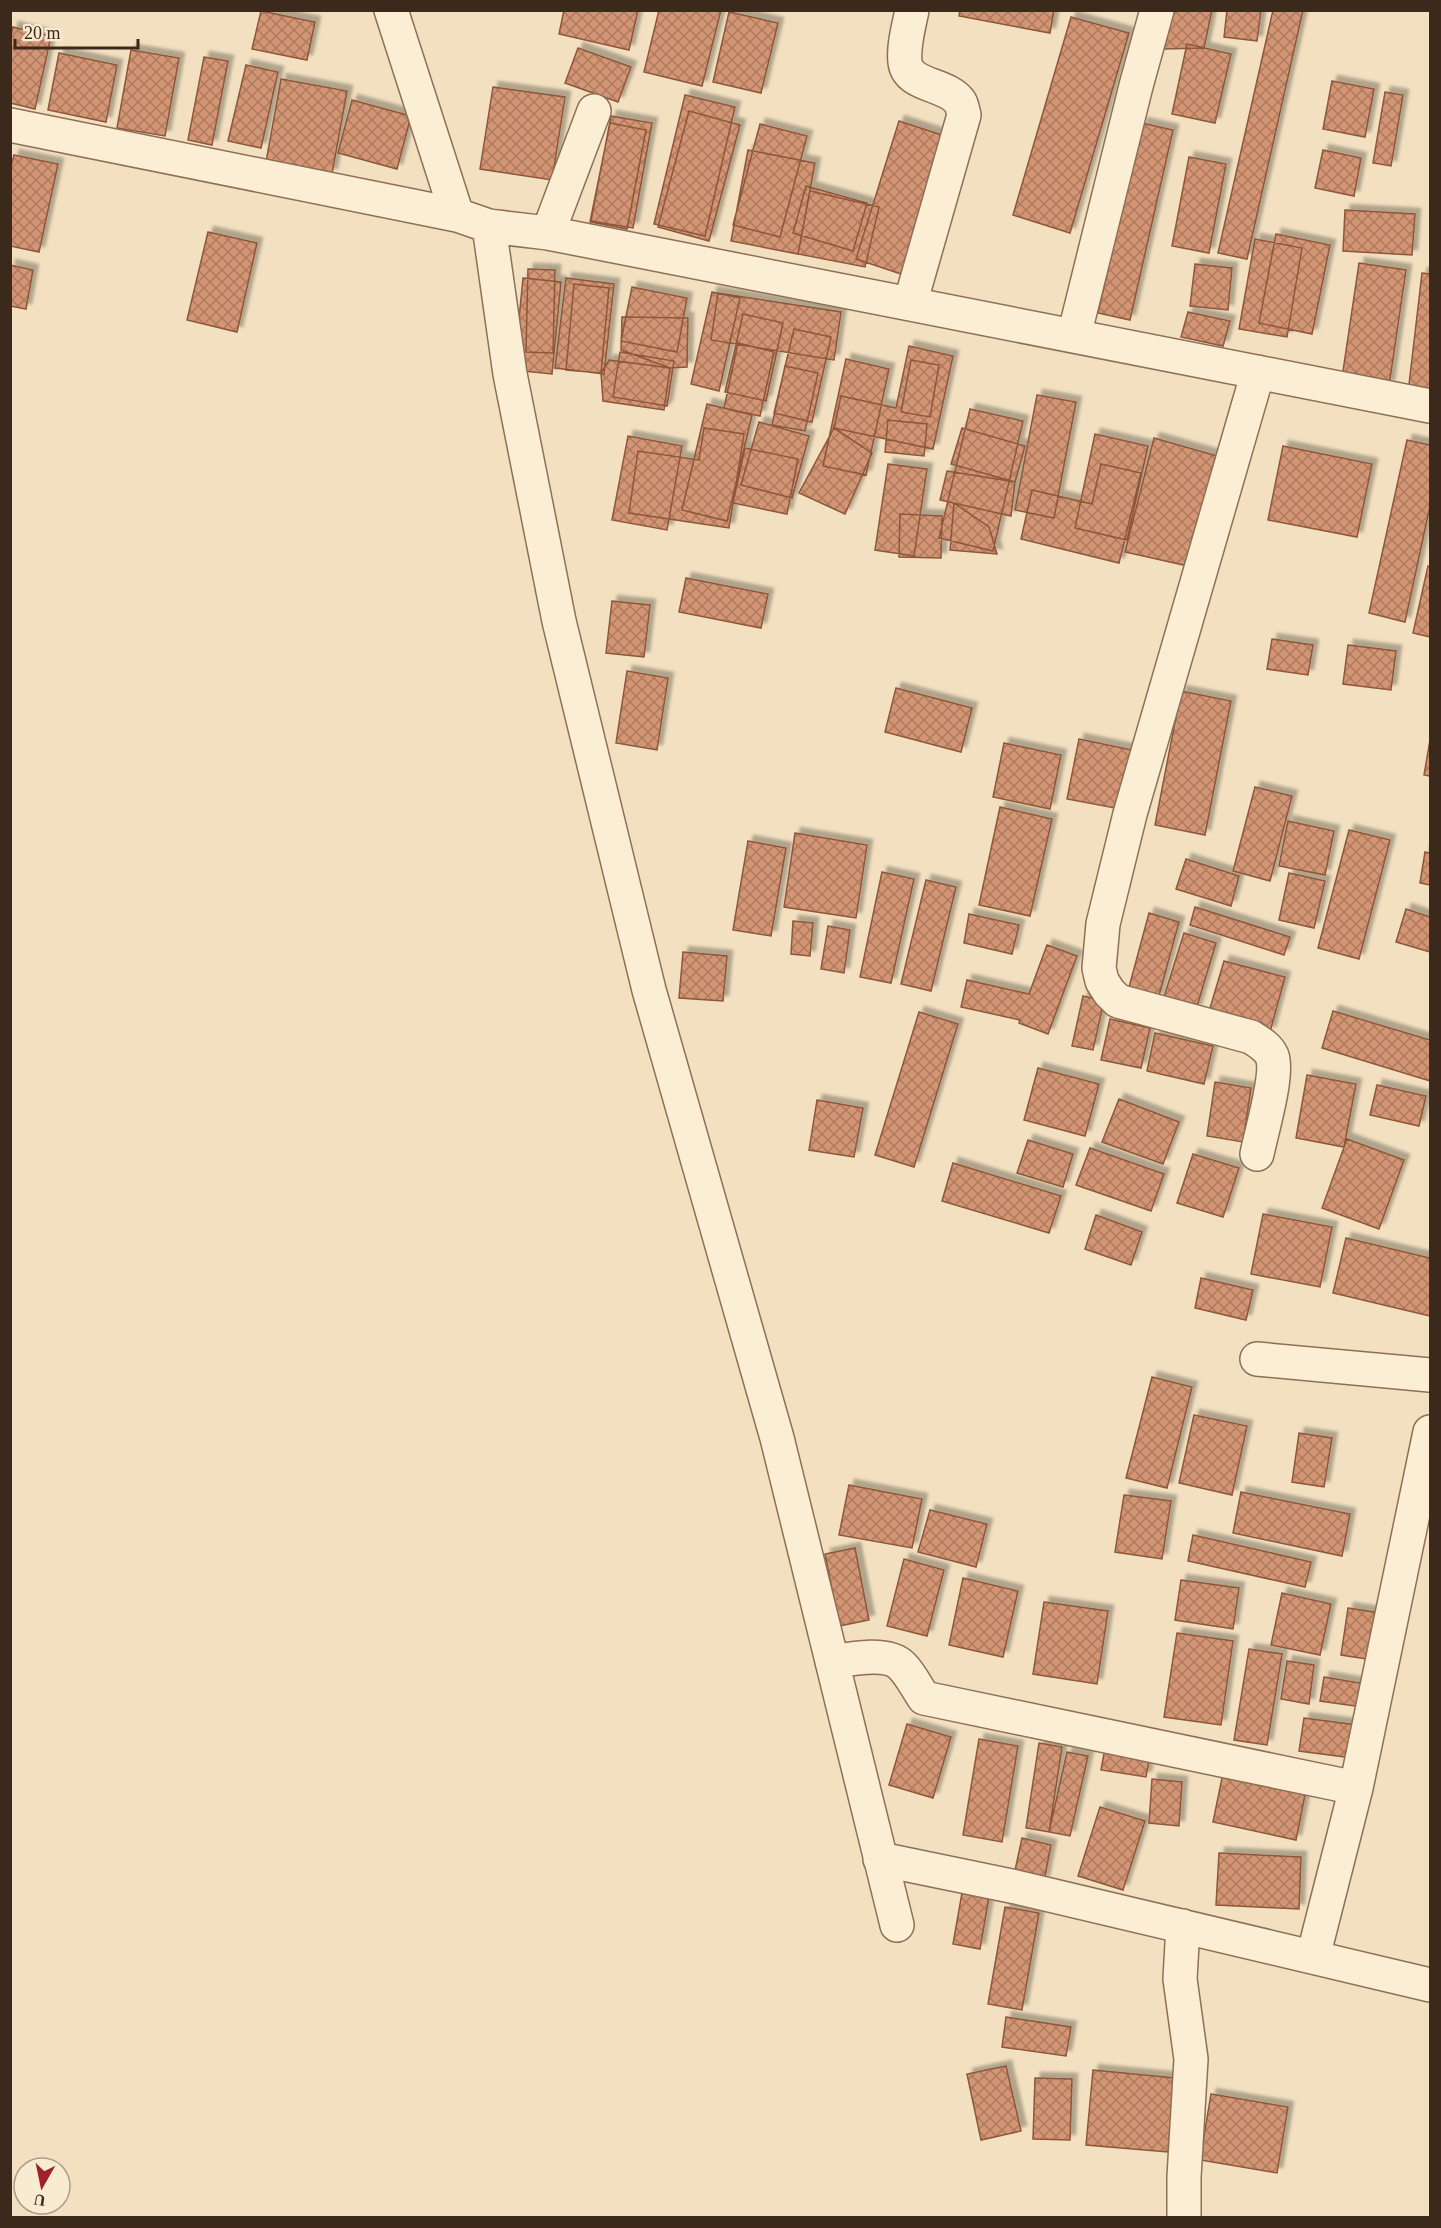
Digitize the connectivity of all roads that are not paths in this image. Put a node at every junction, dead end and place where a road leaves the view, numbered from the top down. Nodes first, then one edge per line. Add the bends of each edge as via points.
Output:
1 (391, 10) edge
2 (912, 10) edge
3 (1156, 10) edge
4 (594, 111) dead end
5 (10, 125) edge
6 (457, 215) junction
7 (489, 226) junction
8 (548, 233) junction
9 (910, 304) junction
10 (1074, 336) junction
11 (1258, 372) junction
12 (1431, 406) edge
13 (1257, 1154) dead end
14 (1257, 1359) dead end
15 (1431, 1375) edge
16 (1431, 1432) edge
17 (832, 1662) junction
18 (1356, 1788) junction
19 (880, 1859) junction
20 (897, 1925) dead end
21 (1183, 1926) junction
22 (1313, 1957) junction
23 (1431, 1985) edge
24 (1184, 2217) edge

1 - 6 street
2 - 9 street via 904,57 907,70 957,99 964,115
3 - 10 street
4 - 8 street
5 - 6 street
6 - 7 street
7 - 8 street
7 - 17 street via 510,374 559,621 649,990 777,1438
8 - 9 street
9 - 10 street
10 - 11 street
11 - 12 street
11 - 13 street via 1130,814 1103,924 1099,968 1102,981 1118,1000 1251,1037 1263,1044 1272,1055 1273,1080
14 - 15 street
16 - 18 street
17 - 18 street via 863,1657 889,1660 901,1664 924,1698
17 - 19 street
18 - 22 street
19 - 20 street
19 - 21 street
21 - 22 street
21 - 24 street via 1180,1979 1191,2059
22 - 23 street

